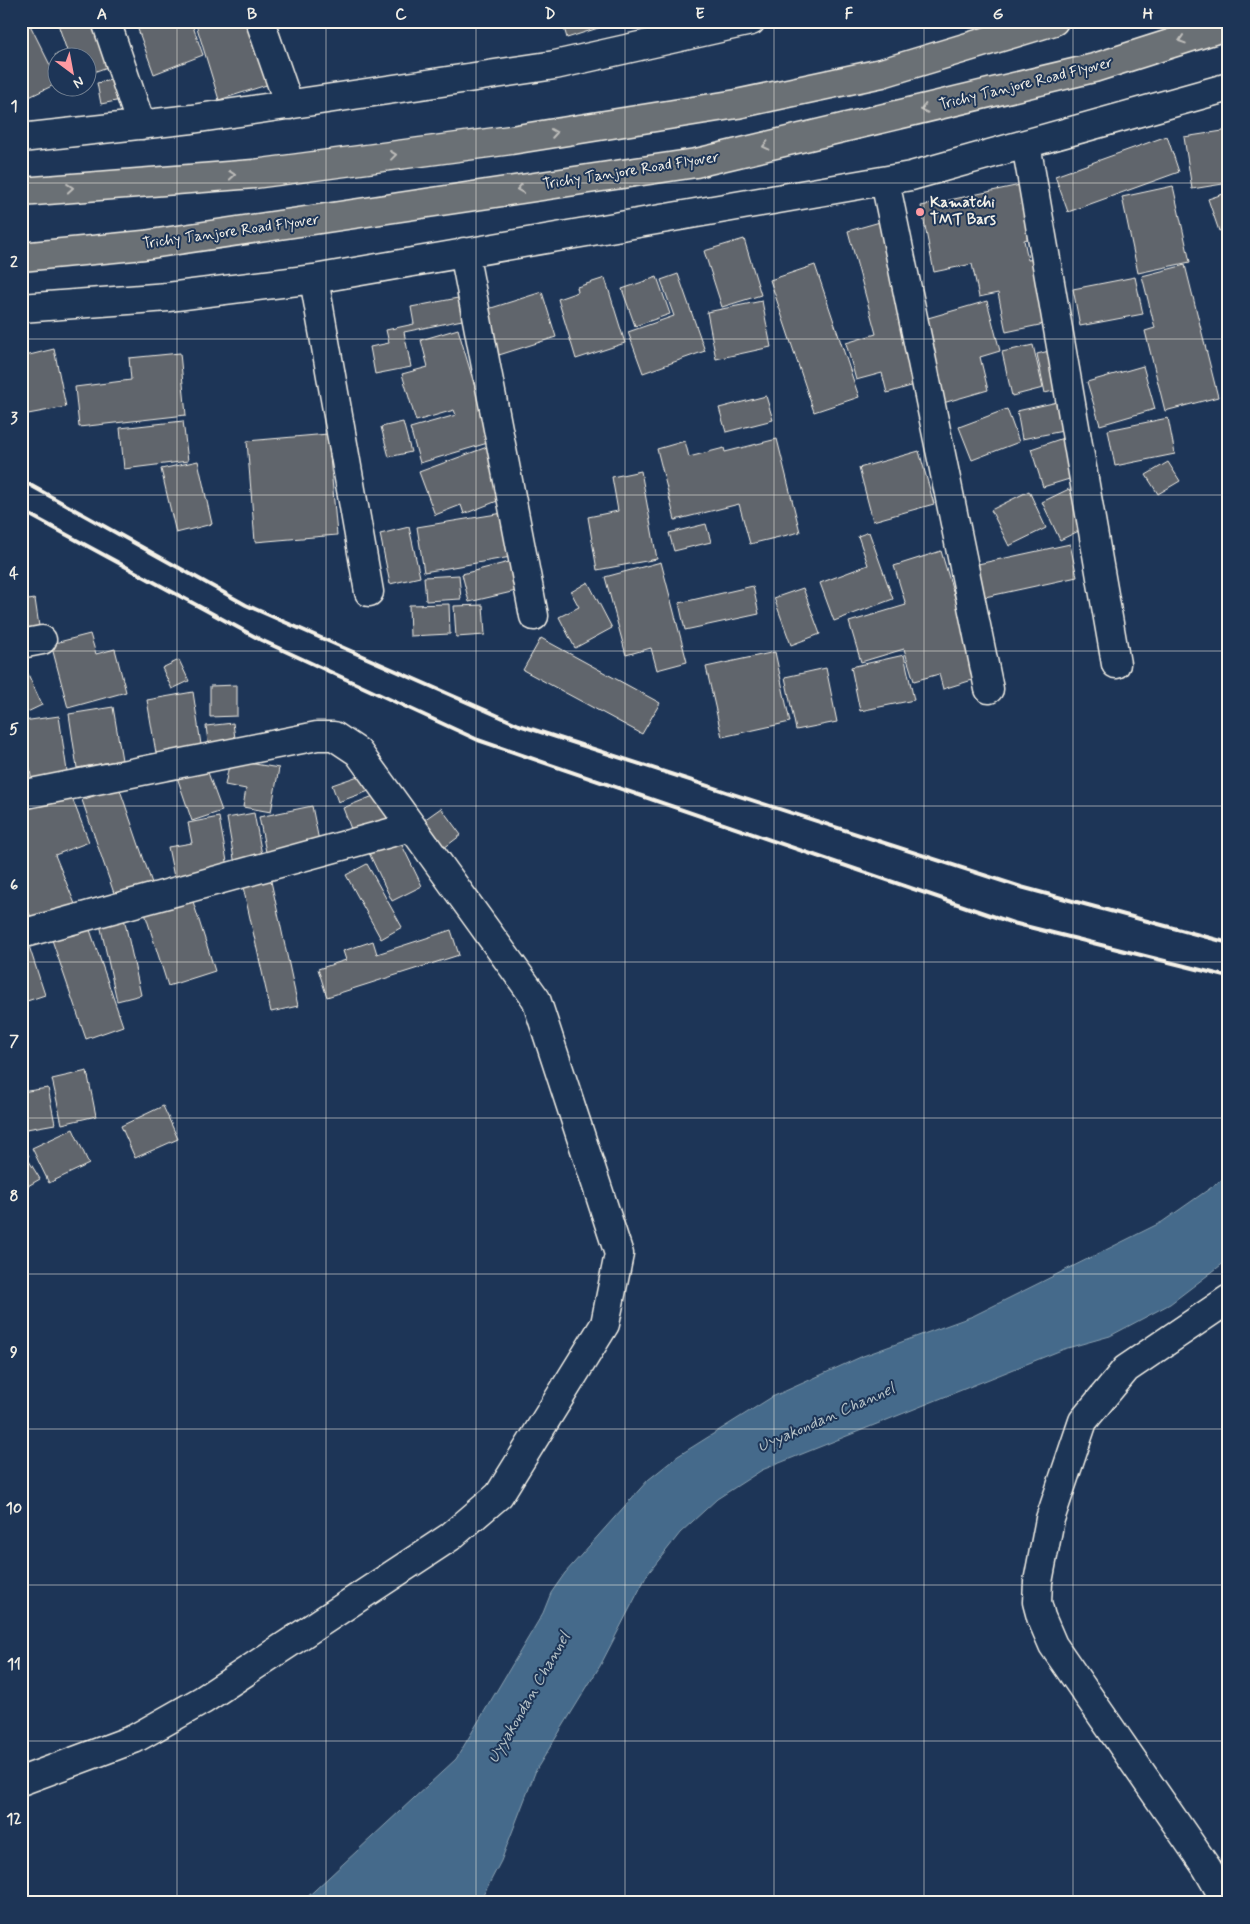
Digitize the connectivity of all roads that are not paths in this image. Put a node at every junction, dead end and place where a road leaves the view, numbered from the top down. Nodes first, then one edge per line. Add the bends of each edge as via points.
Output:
1 (106, 21) edge
2 (260, 21) edge
3 (1054, 21) edge
4 (745, 22) edge
5 (1229, 25) edge
6 (1229, 87) edge
7 (289, 104) junction
8 (140, 125) junction
9 (21, 138) edge
10 (1026, 144) junction
11 (885, 181) junction
12 (21, 192) edge
13 (464, 252) junction
14 (21, 257) edge
15 (314, 278) junction
16 (21, 308) edge
17 (369, 592) dead end
18 (534, 616) dead end
19 (1116, 664) dead end
20 (989, 689) dead end
21 (21, 795) edge
22 (411, 827) junction
23 (21, 934) edge
24 (1229, 1299) edge
25 (21, 1781) edge
26 (1227, 1903) edge

1 - 8 street
2 - 7 street
12 -> 3 highway via 254,174 511,140 737,104 882,73
4 - 7 street via 555,65
5 -> 14 highway, Trichy Tanjore Road Flyover via 1094,68 696,163 154,244
6 - 10 street
7 - 8 street
8 - 9 street
10 - 11 street
10 - 19 street
11 - 13 street
11 - 20 street
13 - 15 street
13 - 18 street
15 - 16 street via 168,297
15 - 17 street
21 - 22 street via 316,736 334,736 358,752
22 - 23 street
22 - 25 street via 536,999 619,1254 605,1324 499,1495 450,1537 203,1700 134,1739
24 - 26 street via 1126,1369 1083,1421 1050,1519 1037,1602 1053,1645 1207,1868

